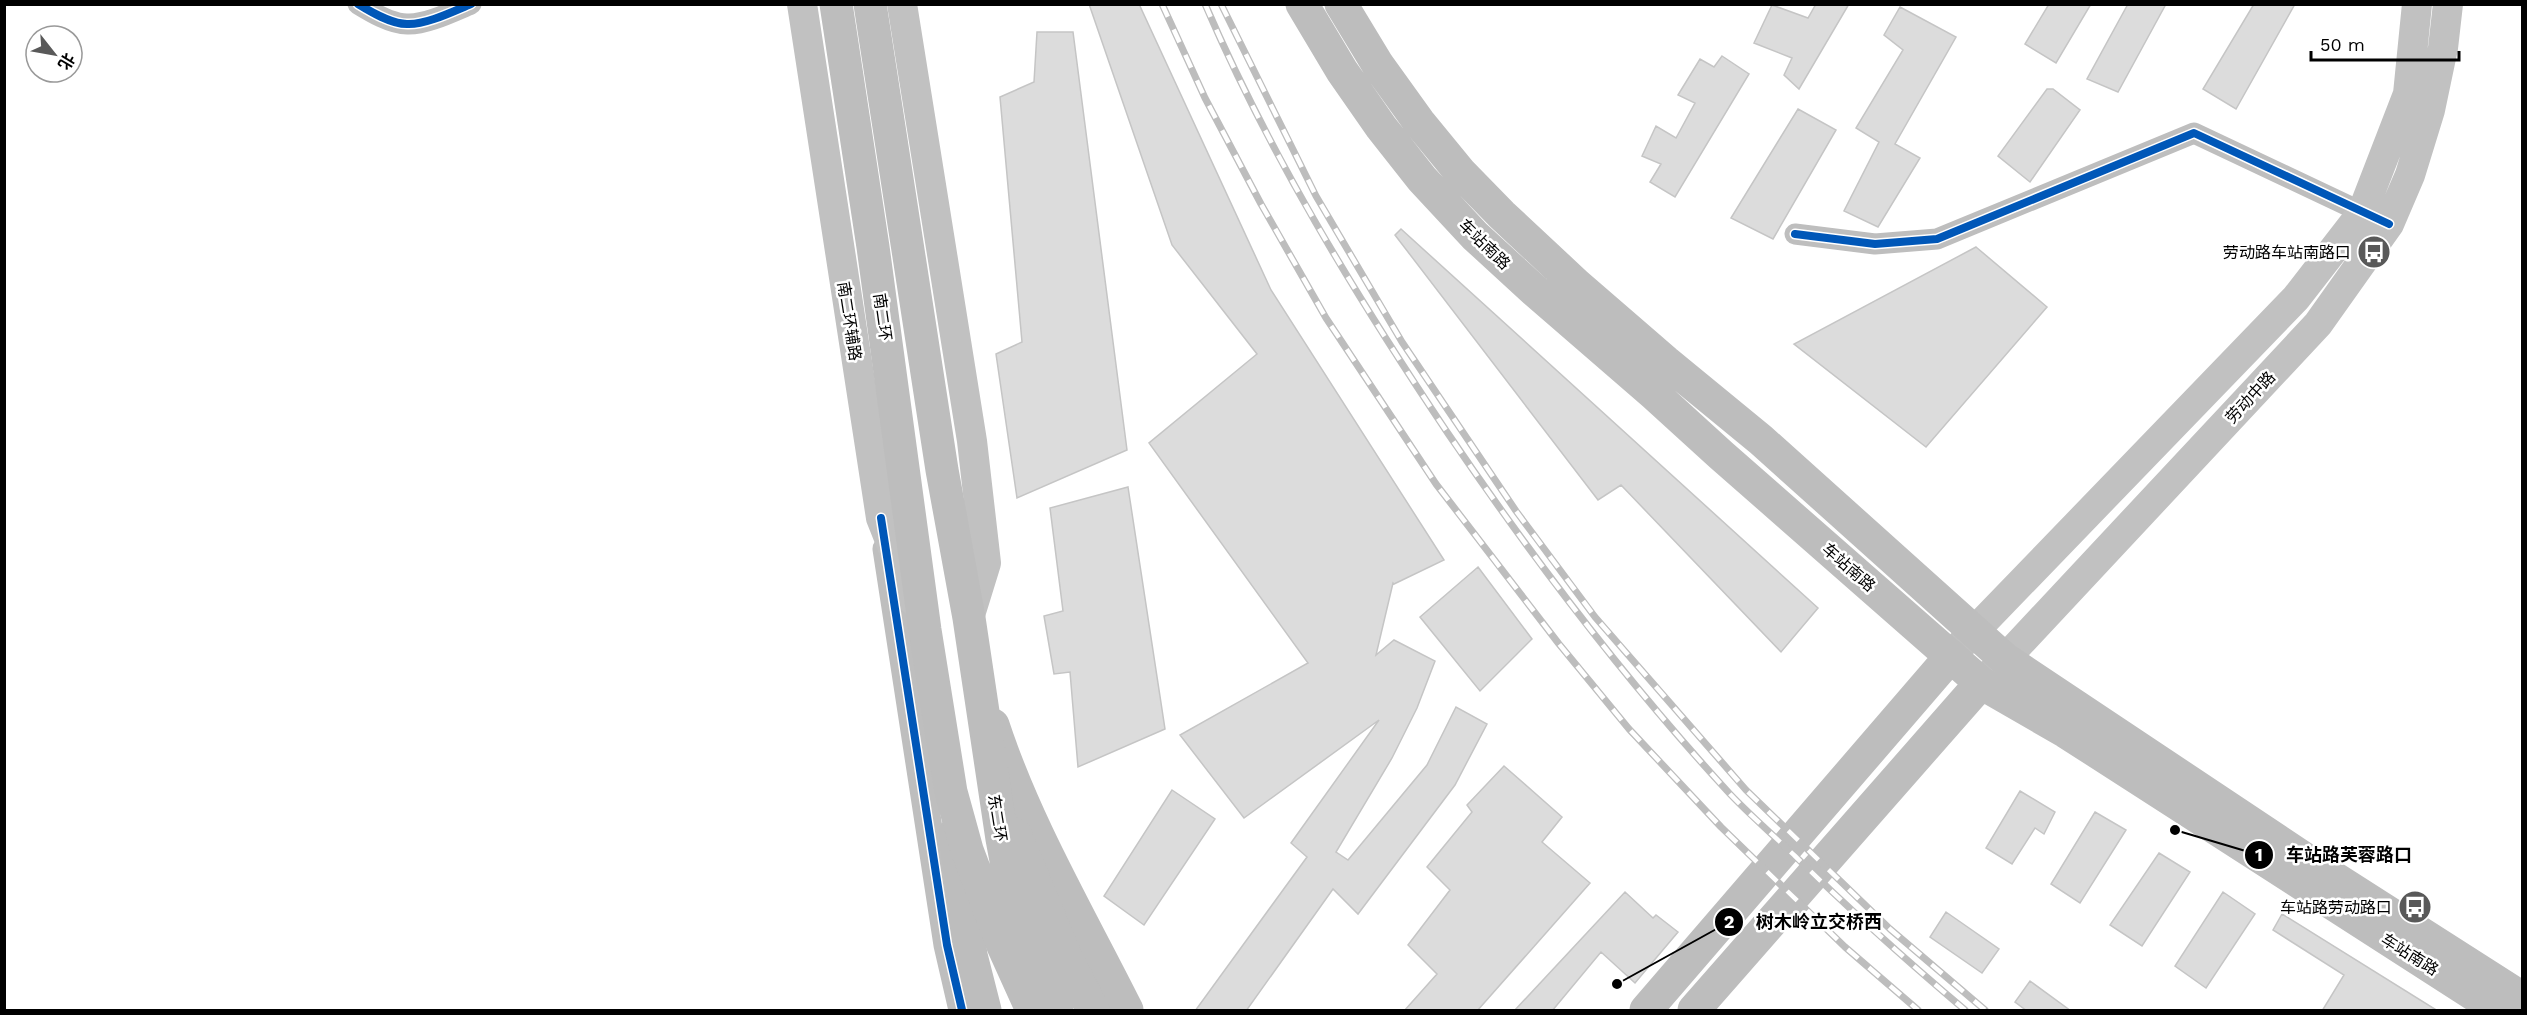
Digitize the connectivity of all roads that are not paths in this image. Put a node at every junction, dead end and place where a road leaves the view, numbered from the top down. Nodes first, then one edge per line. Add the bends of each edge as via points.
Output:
1 (358, 4) edge
2 (471, 4) edge
3 (802, 4) edge
4 (836, 4) edge
5 (870, 4) edge
6 (902, 4) edge
7 (1302, 4) edge
8 (1341, 4) edge
9 (2417, 4) edge
10 (2448, 4) edge
11 (2362, 213) junction
12 (2389, 224) junction
13 (1795, 234) dead end
14 (881, 518) junction
15 (969, 618) junction
16 (926, 630) junction
17 (1975, 631) junction
18 (1951, 656) junction
19 (2006, 659) junction
20 (978, 678) junction
21 (1981, 683) junction
22 (991, 775) junction
23 (951, 792) junction
24 (987, 903) junction
25 (2523, 998) edge
26 (962, 1011) edge
27 (985, 1011) edge
28 (1011, 1011) edge
29 (1032, 1011) edge
30 (1057, 1011) edge
31 (1094, 1011) edge
32 (1127, 1011) edge
33 (1646, 1011) edge
34 (1694, 1011) edge
35 (2498, 1011) edge

1 - 2 street via 375,15 407,24
3 - 14 main road, 南二环辅路
4 - 16 main road, 南二环
5 - 15 main road, 南二环 via 942,470
6 - 15 main road via 972,441 986,563
7 - 18 main road, 车站南路 via 1341,71 1381,127 1475,236
8 - 17 main road, 车站南路 via 1419,122 1502,215 1639,339 1874,538
9 - 11 main road via 2408,94
10 - 12 main road, 劳动中路 via 2430,110 2410,175
11 - 12 street
11 - 13 street via 2194,133 1937,239 1875,244
11 - 17 main road via 2296,298
12 - 19 main road, 劳动中路 via 2318,324
14 - 16 main road, 南二环辅路
14 - 26 street via 947,945
15 - 20 main road, 东二环
16 - 23 main road
17 - 18 main road
17 - 19 main road, 车站南路
18 - 21 main road, 车站南路
18 - 33 main road
19 - 21 main road, 劳动中路
19 - 25 main road, 车站南路 via 2314,865
20 - 22 main road, 东二环
20 - 32 main road via 1034,830
21 - 34 main road, 劳动中路
21 - 35 main road, 车站南路 via 2066,732
22 - 30 main road, 东二环 via 1013,897
22 - 31 main road via 1066,957
23 - 24 main road
23 - 27 main road via 963,905
24 - 28 main road
24 - 29 main road

